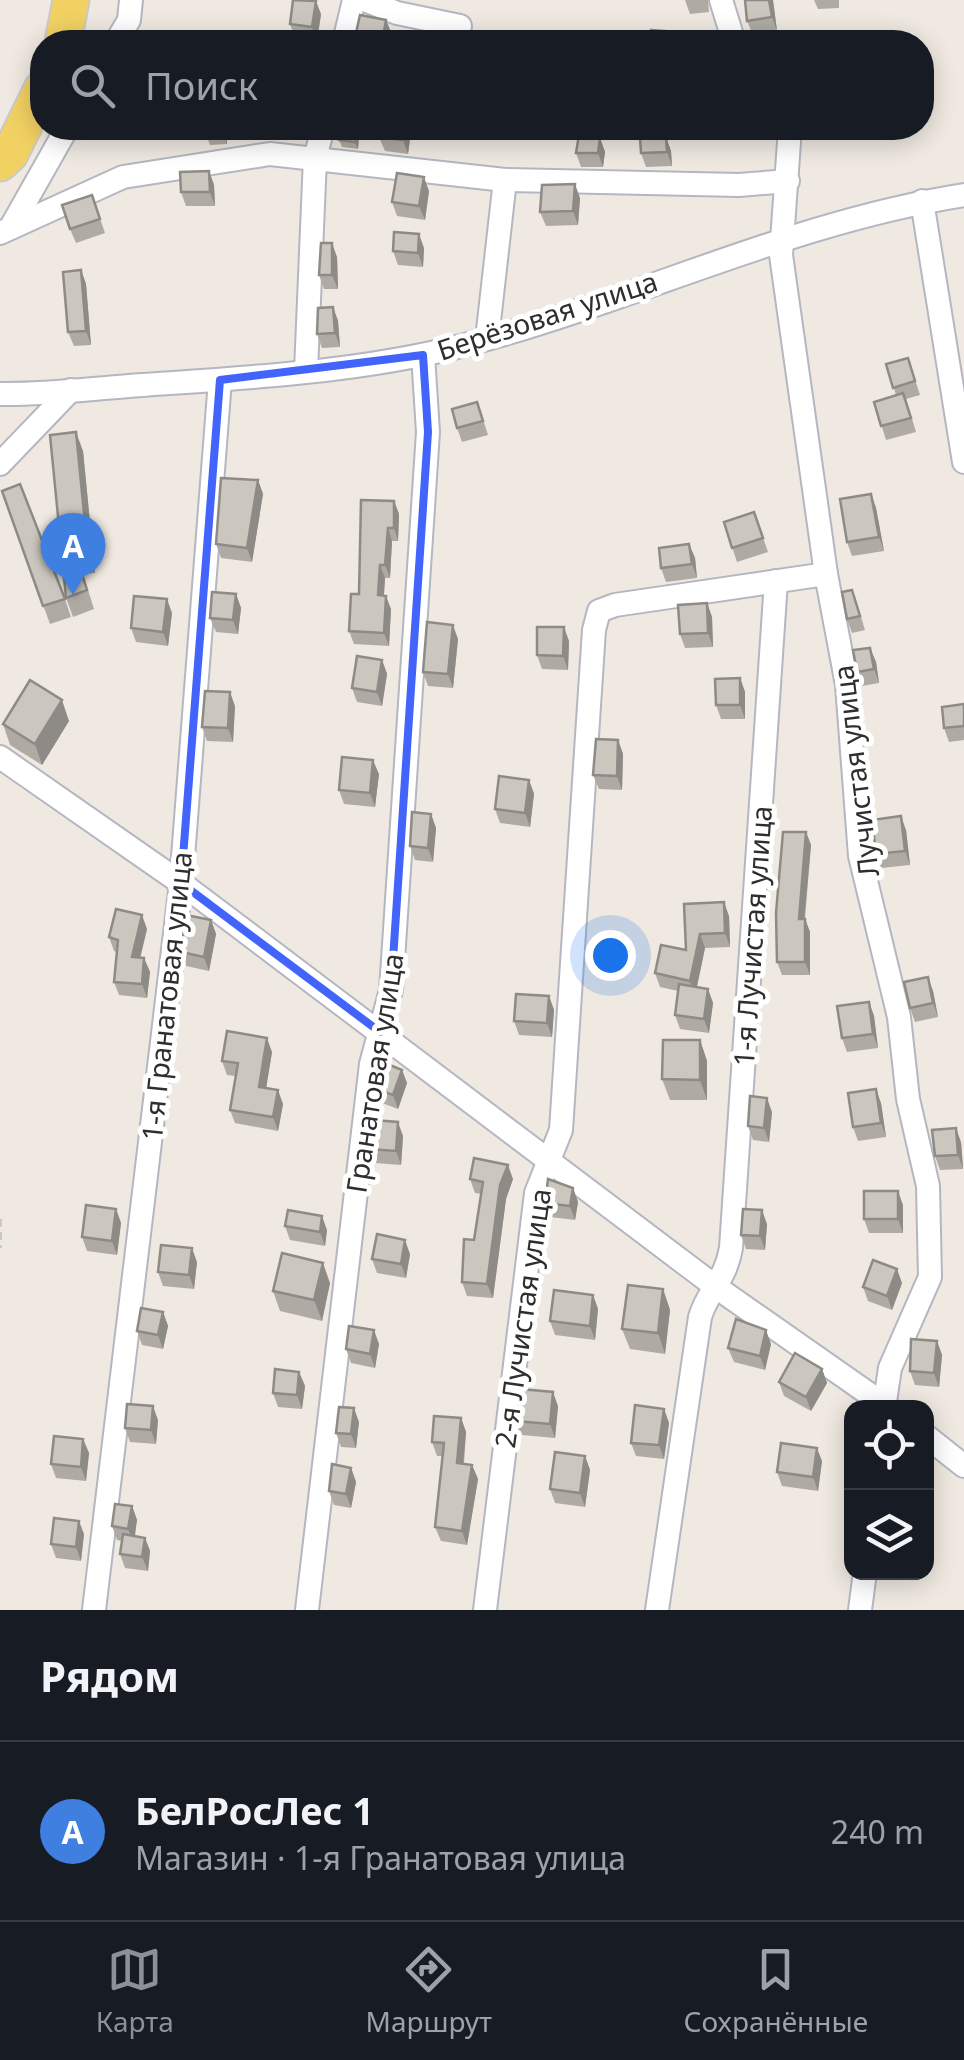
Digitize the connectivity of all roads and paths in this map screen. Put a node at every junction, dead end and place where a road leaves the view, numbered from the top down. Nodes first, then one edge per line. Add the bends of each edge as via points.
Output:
1 (70, 0) edge
2 (131, 0) edge
3 (354, 0) edge
4 (365, 0) edge
5 (721, 0) edge
6 (460, 26) dead end
7 (65, 30) edge
8 (123, 30) edge
9 (347, 30) edge
10 (730, 30) edge
11 (30, 113) edge
12 (60, 140) edge
13 (319, 140) edge
14 (790, 140) edge
15 (315, 158) junction
16 (0, 163) edge
17 (505, 180) junction
18 (788, 181) junction
19 (964, 195) edge
20 (922, 202) junction
21 (5, 230) edge
22 (781, 237) junction
23 (487, 339) junction
24 (423, 355) junction
25 (306, 371) junction
26 (220, 380) junction
27 (72, 390) junction
28 (0, 394) edge
29 (964, 462) edge
30 (0, 464) edge
31 (826, 574) junction
32 (776, 581) junction
33 (0, 756) edge
34 (181, 883) junction
35 (380, 1032) junction
36 (548, 1160) junction
37 (0, 1219) edge
38 (0, 1248) edge
39 (716, 1287) junction
40 (877, 1400) edge
41 (887, 1400) edge
42 (934, 1442) edge
43 (964, 1466) edge
44 (863, 1580) edge
45 (94, 1610) edge
46 (307, 1610) edge
47 (485, 1610) edge
48 (657, 1610) edge
49 (860, 1610) edge

1 - 7 main road
2 - 8 street
3 - 9 street
4 - 6 street
5 - 10 street
11 - 16 main road
12 - 21 street
13 - 15 street
14 - 18 street, Лучистая улица
15 - 17 street
15 - 21 street via 270,154 123,177
15 - 25 street
17 - 18 street via 739,186
17 - 23 street
18 - 22 street, Лучистая улица
19 - 20 street, Берёзовая улица
20 - 22 street, Берёзовая улица
20 - 29 street
22 - 23 street, Берёзовая улица
22 - 31 street, Лучистая улица
23 - 24 street, Берёзовая улица
24 - 25 street, Берёзовая улица
24 - 35 street, Гранатовая улица via 428,432 391,990
25 - 26 street, Берёзовая улица
26 - 27 street, Берёзовая улица
26 - 34 street, 1-я Гранатовая улица
27 - 28 street, Берёзовая улица
27 - 30 street
31 - 32 street
31 - 41 street, Лучистая улица via 849,698 860,856 886,953 928,1186 930,1277 890,1368
32 - 36 street, 2-я Лучистая улица via 599,611 562,1130
32 - 39 street, 1-я Лучистая улица via 731,1248 726,1277
33 - 34 street
34 - 35 street
34 - 45 street, 1-я Гранатовая улица
35 - 36 street
35 - 46 street, Гранатовая улица
36 - 39 street
36 - 47 street, 2-я Лучистая улица via 536,1193
37 - 38 path
39 - 40 street
39 - 48 street, 1-я Лучистая улица via 700,1317
42 - 43 street
44 - 49 street

